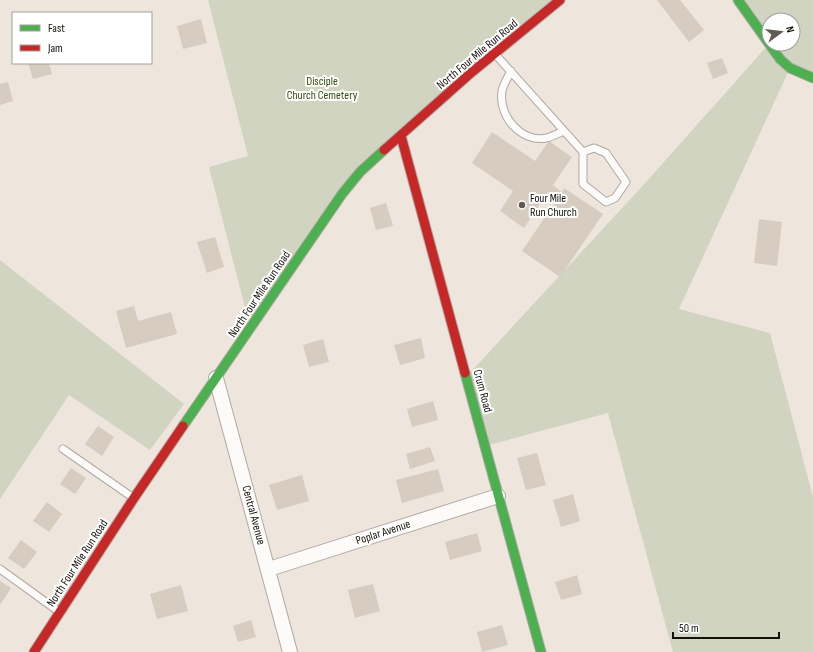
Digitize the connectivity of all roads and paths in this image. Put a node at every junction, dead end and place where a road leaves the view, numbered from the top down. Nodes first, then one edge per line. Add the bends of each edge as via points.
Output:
1 (560, 0) edge
2 (738, 0) edge
3 (495, 54) junction
4 (511, 72) junction
5 (813, 78) edge
6 (564, 131) junction
7 (401, 136) junction
8 (583, 152) junction
9 (216, 378) junction
10 (63, 449) dead end
11 (498, 496) junction
12 (134, 498) junction
13 (0, 569) edge
14 (269, 569) junction
15 (60, 612) junction
16 (36, 651) edge
17 (290, 652) edge
18 (541, 652) edge

1 - 3 street, North Four Mile Run Road
2 - 5 street via 780,59 790,68
3 - 4 lane
3 - 7 street, North Four Mile Run Road
4 - 6 lane
4 - 6 lane via 502,90 502,104 507,119 518,130 531,137 546,138
6 - 8 lane
7 - 9 street, North Four Mile Run Road via 360,172 342,194
7 - 11 street, Crum Road
8 - 8 lane via 583,184 606,202 615,198 626,182 622,176 606,153 594,148
9 - 12 street, North Four Mile Run Road
9 - 14 street, Central Avenue
10 - 12 lane
11 - 14 street, Poplar Avenue
11 - 18 street, Crum Road
12 - 15 street, North Four Mile Run Road
13 - 15 lane
14 - 17 street, Central Avenue
15 - 16 street, North Four Mile Run Road

